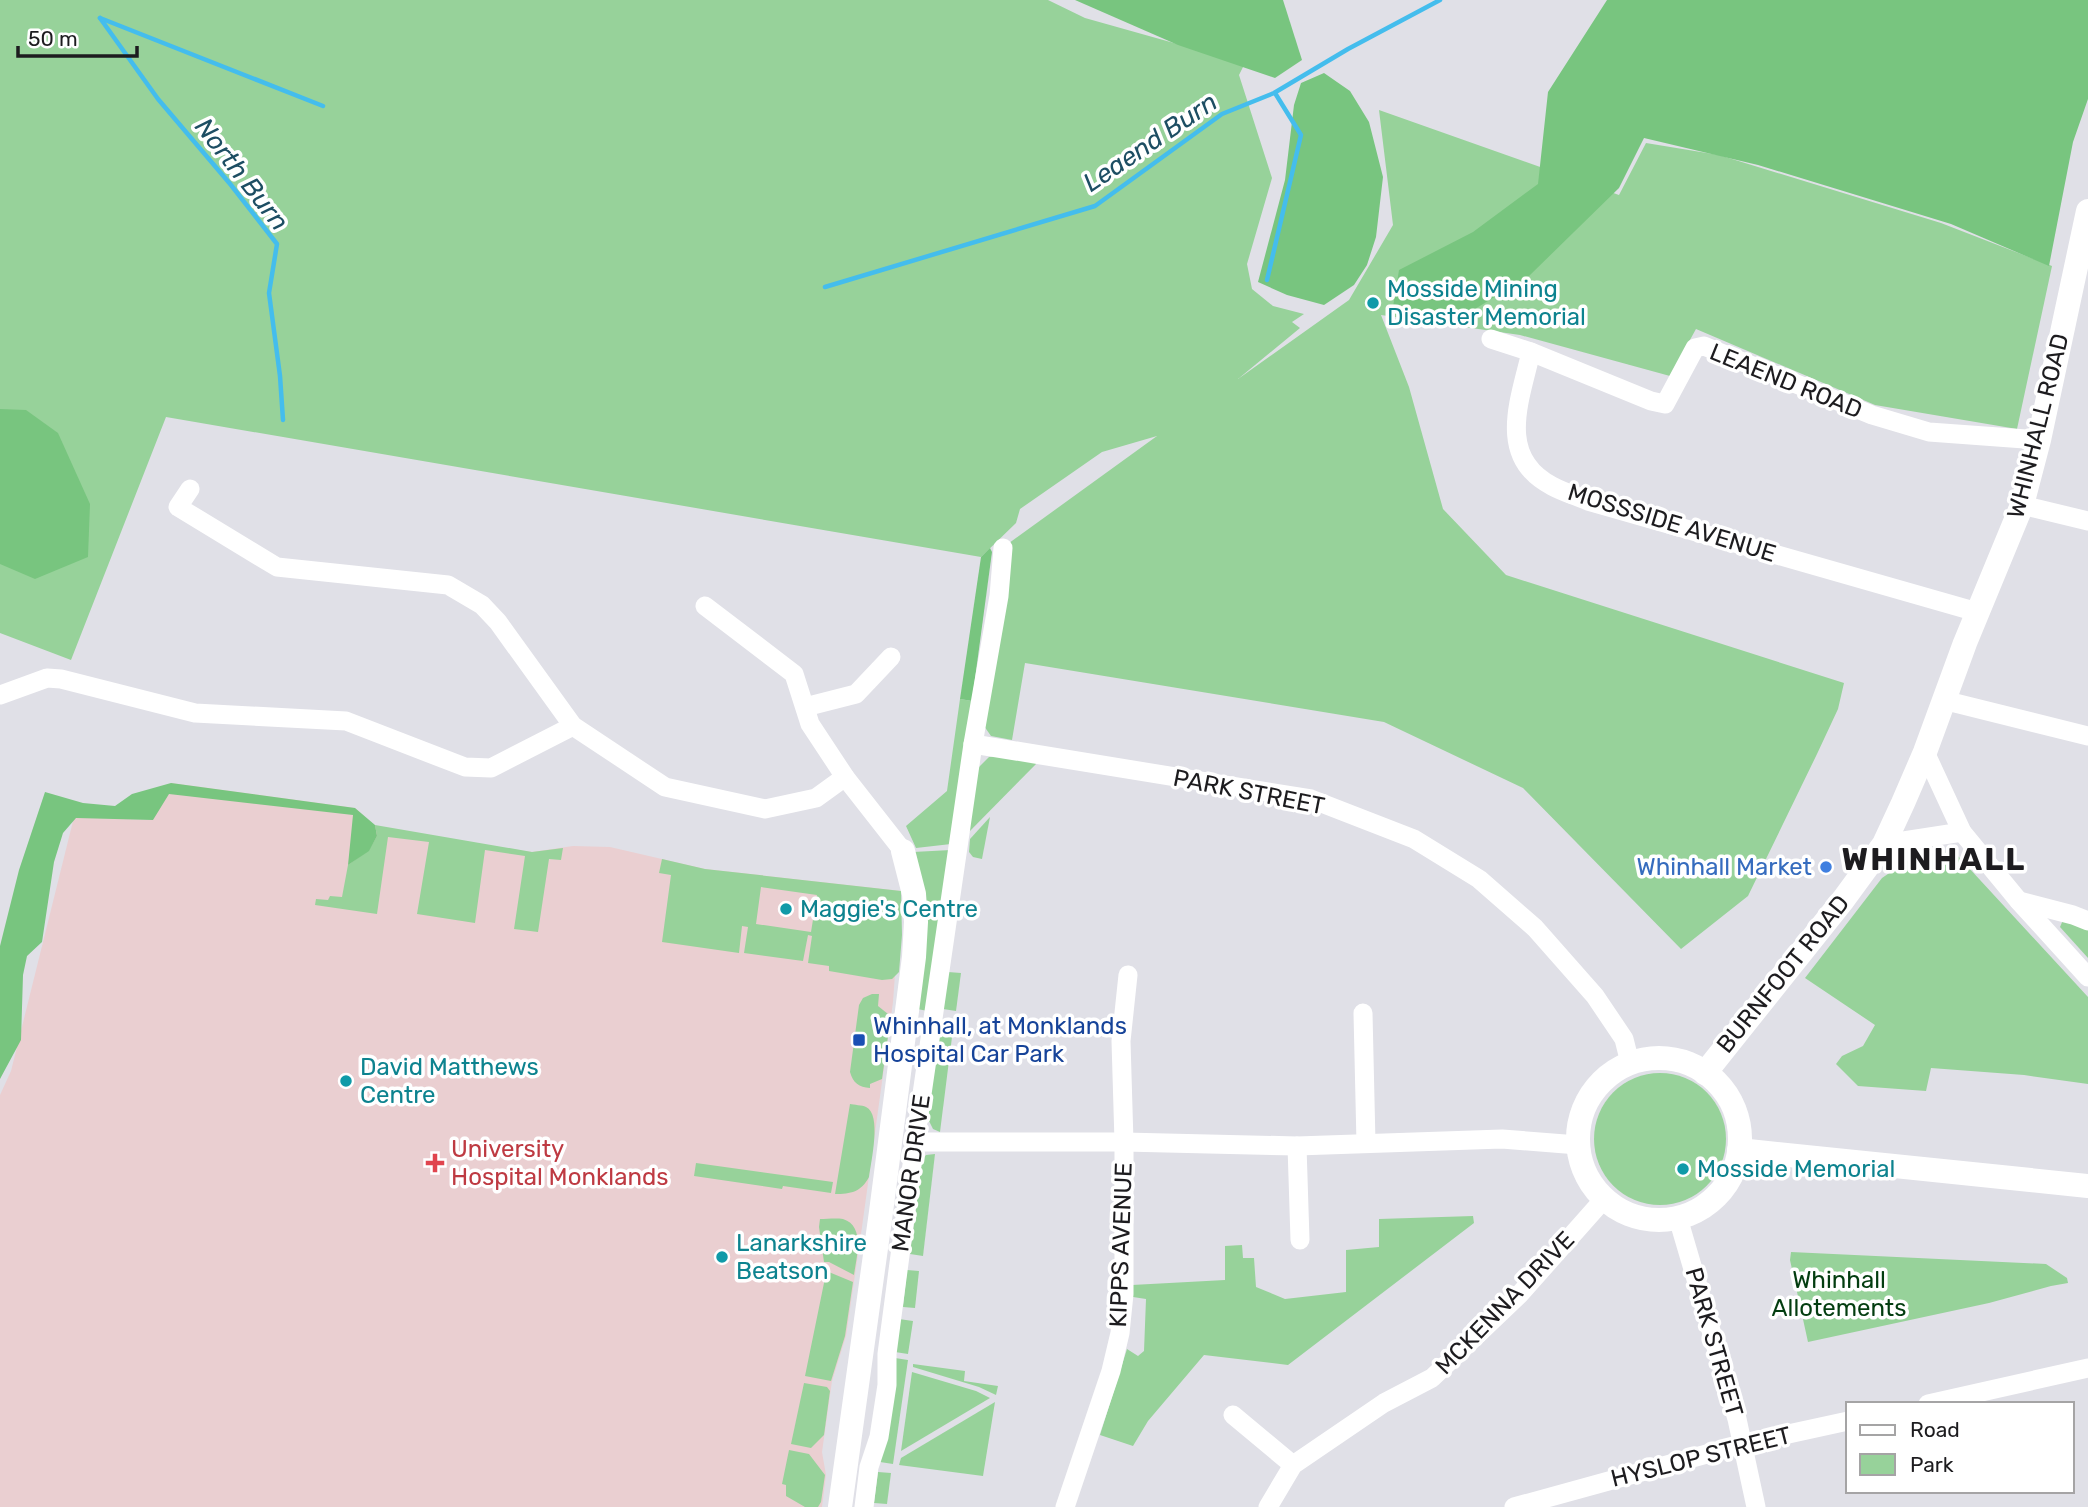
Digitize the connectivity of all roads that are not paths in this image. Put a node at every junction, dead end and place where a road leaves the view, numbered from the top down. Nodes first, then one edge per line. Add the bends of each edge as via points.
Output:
1 (2088, 211) edge
2 (1491, 339) dead end
3 (1531, 352) junction
4 (2039, 440) junction
5 (190, 489) dead end
6 (2022, 505) junction
7 (2088, 521) edge
8 (1003, 548) dead end
9 (705, 606) dead end
10 (1978, 612) junction
11 (891, 657) dead end
12 (0, 695) edge
13 (1943, 700) junction
14 (805, 708) junction
15 (573, 726) junction
16 (2088, 736) edge
17 (973, 744) junction
18 (1925, 752) junction
19 (845, 777) junction
20 (1903, 803) joint
21 (1962, 832) junction
22 (1884, 844) junction
23 (903, 851) joint
24 (2018, 900) junction
25 (2088, 921) edge
26 (1128, 975) dead end
27 (2088, 977) edge
28 (1363, 1013) dead end
29 (1630, 1063) junction
30 (1705, 1073) junction
31 (915, 1142) junction
32 (1124, 1142) junction
33 (1366, 1143) junction
34 (1578, 1145) junction
35 (1297, 1146) junction
36 (1739, 1150) junction
37 (2088, 1186) edge
38 (1604, 1199) junction
39 (1678, 1218) junction
40 (1300, 1240) dead end
41 (2088, 1368) edge
42 (1937, 1402) edge
43 (1233, 1415) dead end
44 (1846, 1421) edge
45 (1743, 1444) junction
46 (1293, 1465) junction
47 (840, 1507) edge
48 (864, 1507) edge
49 (1065, 1507) edge
50 (1268, 1507) edge
51 (1514, 1507) edge
52 (1756, 1507) edge

1 - 4 street, WHINHALL ROAD
2 - 3 street
3 - 4 street, LEAEND ROAD via 1665,404 1695,348 1704,346 1872,415 1929,432
3 - 10 street, MOSSSIDE AVENUE via 1515,422 1522,457 1533,473 1551,486 1588,501
4 - 6 street, WHINHALL ROAD
5 - 15 street via 178,507 277,567 448,585 482,606
6 - 7 street
6 - 10 street, WHINHALL ROAD
8 - 17 street, MANOR DRIVE
9 - 14 street via 794,674
10 - 13 street, WHINHALL ROAD
11 - 14 street via 856,694
12 - 15 street via 47,678 61,679 195,713 346,721 465,767 491,768
13 - 16 street
13 - 18 street, WHINHALL ROAD
14 - 19 street via 810,724
15 - 19 street via 665,787 765,809 816,797
17 - 29 street, PARK STREET via 1311,799 1414,839 1479,879 1535,928 1595,996 1624,1038
17 - 31 street, MANOR DRIVE
18 - 20 street, WHINHALL ROAD
18 - 21 street
19 - 23 street
20 - 22 street, BURNFOOT ROAD
21 - 22 street
21 - 24 street
22 - 30 street, BURNFOOT ROAD
23 - 47 street via 914,894 914,957
24 - 25 street
24 - 27 street
26 - 32 street, KIPPS AVENUE via 1121,1041
28 - 33 street
29 - 30 street via 1664,1058
29 - 34 street via 1593,1091 1582,1112
30 - 36 street via 1723,1090 1735,1113
31 - 32 street
31 - 48 street, MANOR DRIVE via 885,1398
32 - 35 street
32 - 49 street, KIPPS AVENUE via 1120,1333
33 - 34 street via 1502,1139
33 - 35 street
34 - 38 street via 1586,1174
35 - 40 street
36 - 37 street
36 - 39 street via 1718,1195
38 - 39 street via 1628,1214 1656,1220
38 - 46 street, MCKENNA DRIVE via 1519,1296 1432,1378 1384,1403
39 - 45 street, PARK STREET
41 - 42 street
43 - 46 street
44 - 45 street, HYSLOP STREET
45 - 51 street, HYSLOP STREET
45 - 52 street, PARK STREET
46 - 50 street, MCKENNA DRIVE

